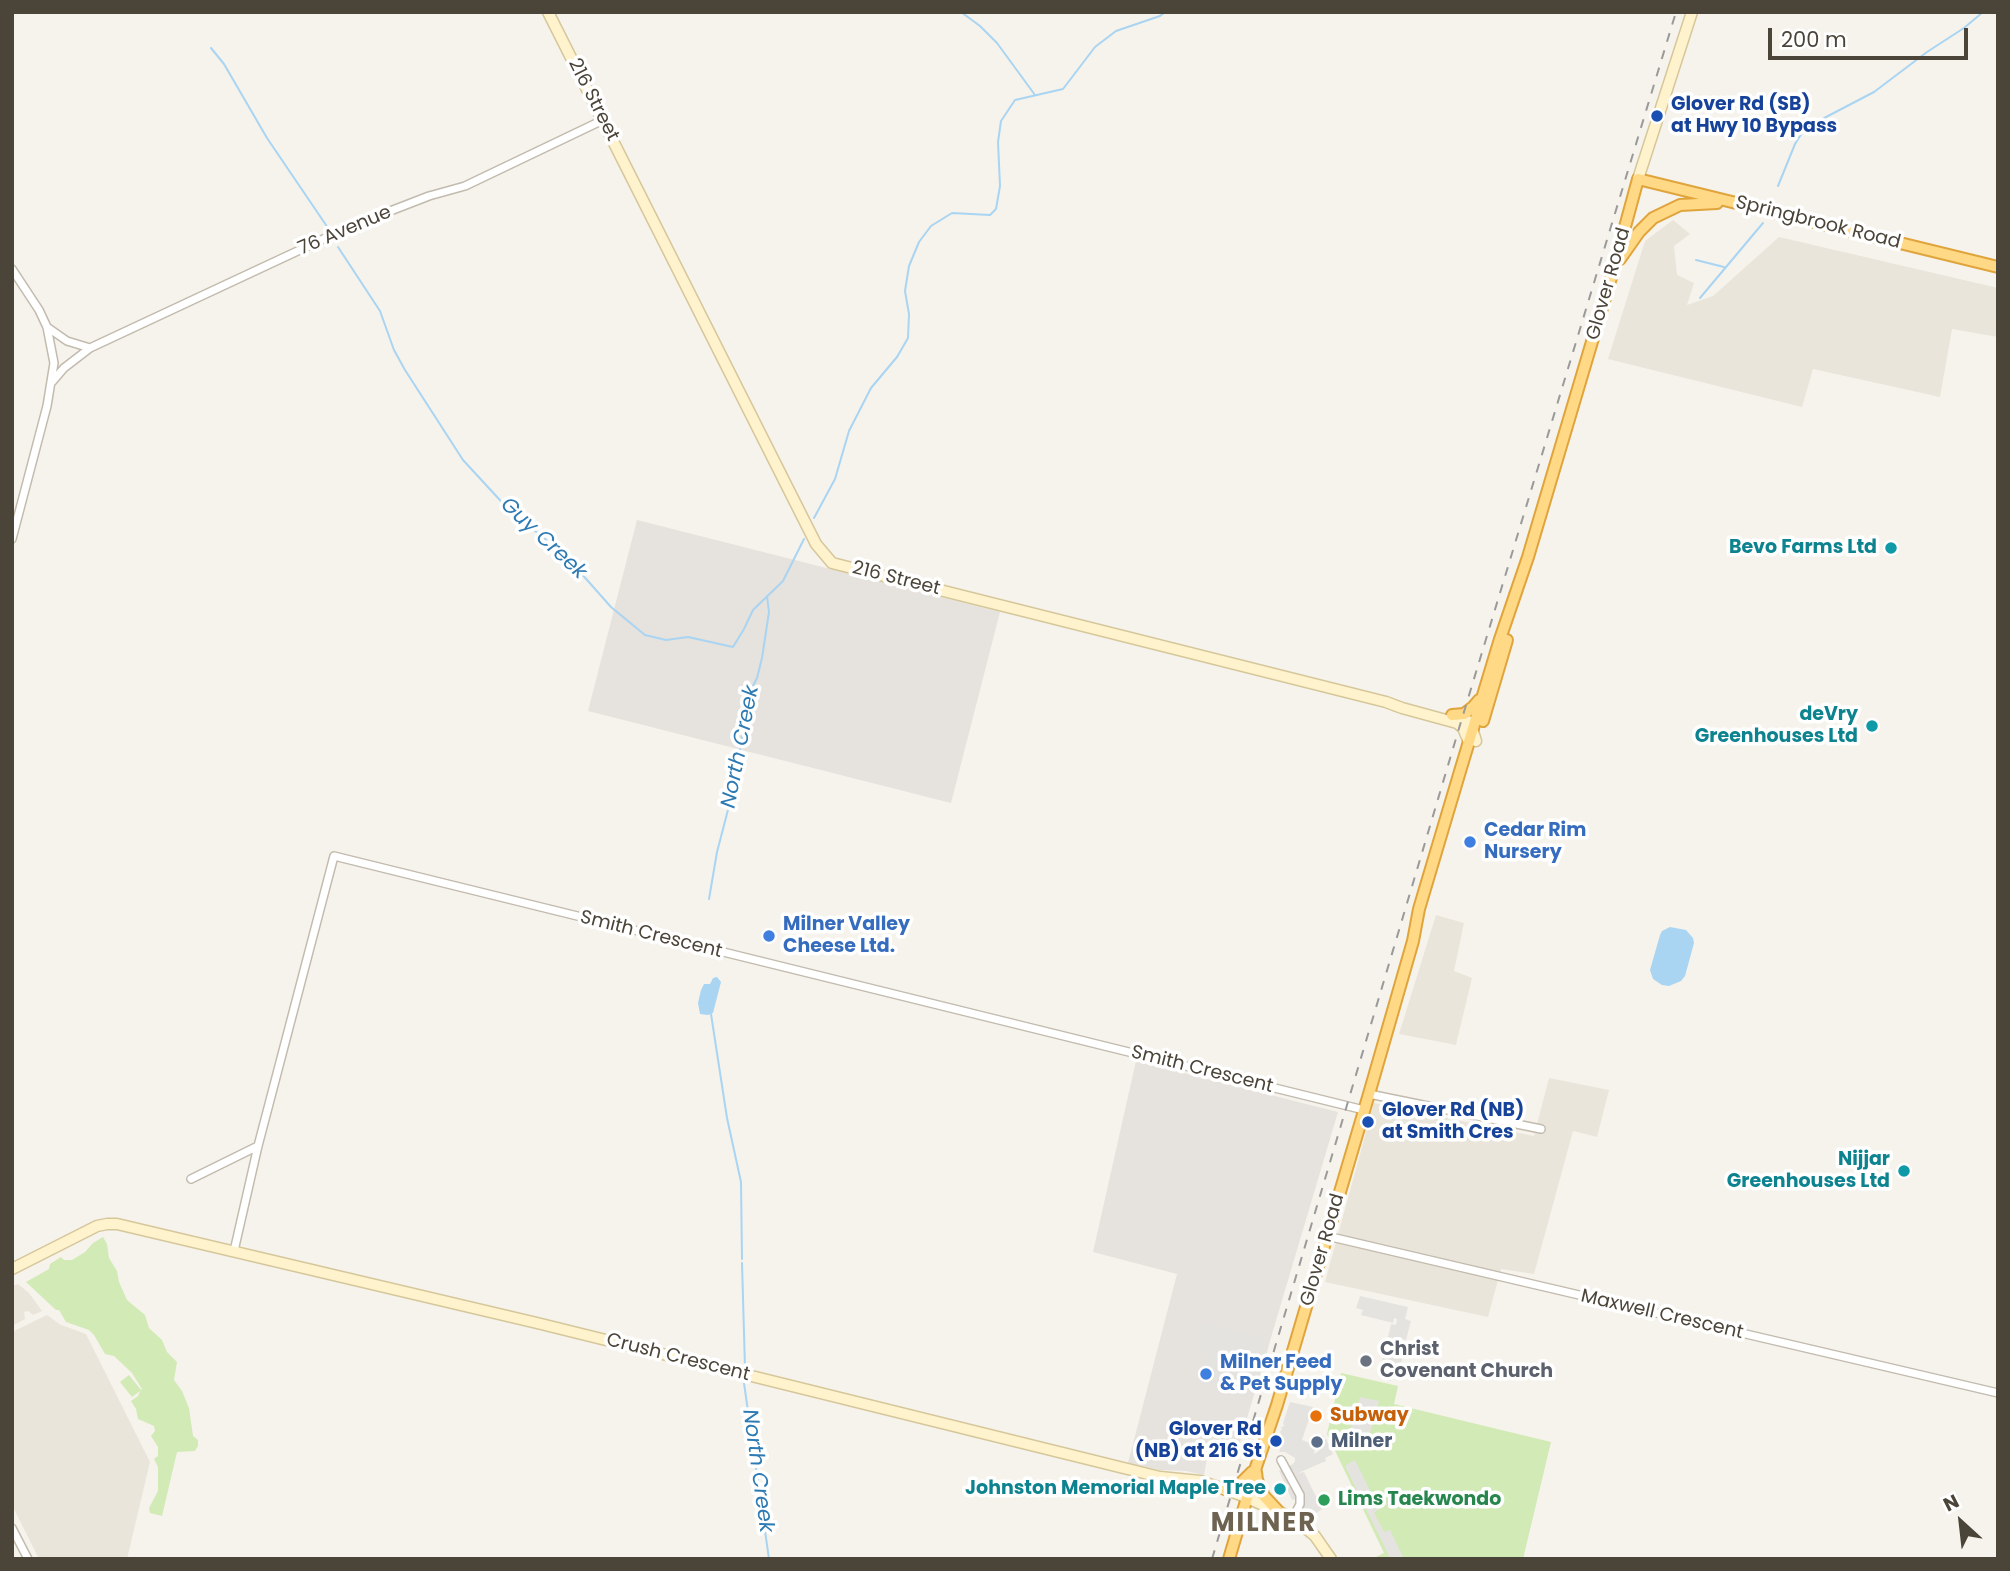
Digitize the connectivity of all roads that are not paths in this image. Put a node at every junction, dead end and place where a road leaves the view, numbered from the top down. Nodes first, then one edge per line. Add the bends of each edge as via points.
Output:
1 (548, 12) edge
2 (1692, 12) edge
3 (603, 120) junction
4 (1638, 179) junction
5 (1746, 205) junction
6 (1998, 267) edge
7 (12, 269) edge
8 (1614, 271) junction
9 (47, 327) junction
10 (90, 348) junction
11 (52, 382) junction
12 (12, 539) edge
13 (1528, 557) junction
14 (1490, 671) junction
15 (1386, 702) junction
16 (1452, 715) junction
17 (1473, 729) junction
18 (1473, 741) junction
19 (1369, 1094) junction
20 (1364, 1110) junction
21 (1541, 1129) dead end
22 (258, 1146) junction
23 (191, 1179) dead end
24 (1327, 1236) junction
25 (234, 1251) junction
26 (12, 1269) edge
27 (1998, 1393) edge
28 (1281, 1460) dead end
29 (1256, 1467) junction
30 (1225, 1489) junction
31 (1247, 1498) junction
32 (1278, 1511) junction
33 (1293, 1518) junction
34 (12, 1528) edge
35 (28, 1559) edge
36 (1229, 1559) edge
37 (1331, 1559) edge

1 - 3 main road, 216 Street
2 - 4 main road, Glover Road
3 - 10 street, 76 Avenue via 465,186 429,195 349,227
3 - 15 main road, 216 Street via 816,544 832,563
4 - 5 highway, Springbrook Road
4 - 8 highway, Glover Road
5 - 6 highway, Springbrook Road
5 - 8 highway via 1695,203 1668,210 1639,232
7 - 9 street
8 - 13 highway, Glover Road
9 - 10 street via 67,341
9 - 11 street via 54,363
10 - 11 street, 76 Avenue
11 - 12 street
13 - 14 highway, Glover Road
13 - 18 highway, Glover Road via 1500,667
14 - 16 highway via 1478,703
14 - 17 highway, Glover Road
15 - 16 main road
15 - 18 main road, 216 Street via 1457,723
16 - 17 main road via 1466,719
17 - 18 highway, Glover Road
18 - 19 highway, Glover Road
19 - 20 highway, Glover Road
19 - 21 street
20 - 22 street, Smith Crescent via 334,856
20 - 24 highway, Glover Road
22 - 23 street
22 - 25 street, Smith Crescent
24 - 27 street, Maxwell Crescent
24 - 29 highway, Glover Road
25 - 26 main road, Crush Crescent via 107,1224
25 - 30 main road, Crush Crescent via 1160,1477
28 - 33 street via 1300,1495
29 - 30 highway via 1241,1483
29 - 31 highway, Glover Road
29 - 32 highway via 1264,1496
30 - 31 main road, Crush Crescent
31 - 32 main road
31 - 36 highway, Glover Road
32 - 33 main road
33 - 37 main road via 1315,1536
34 - 35 street

